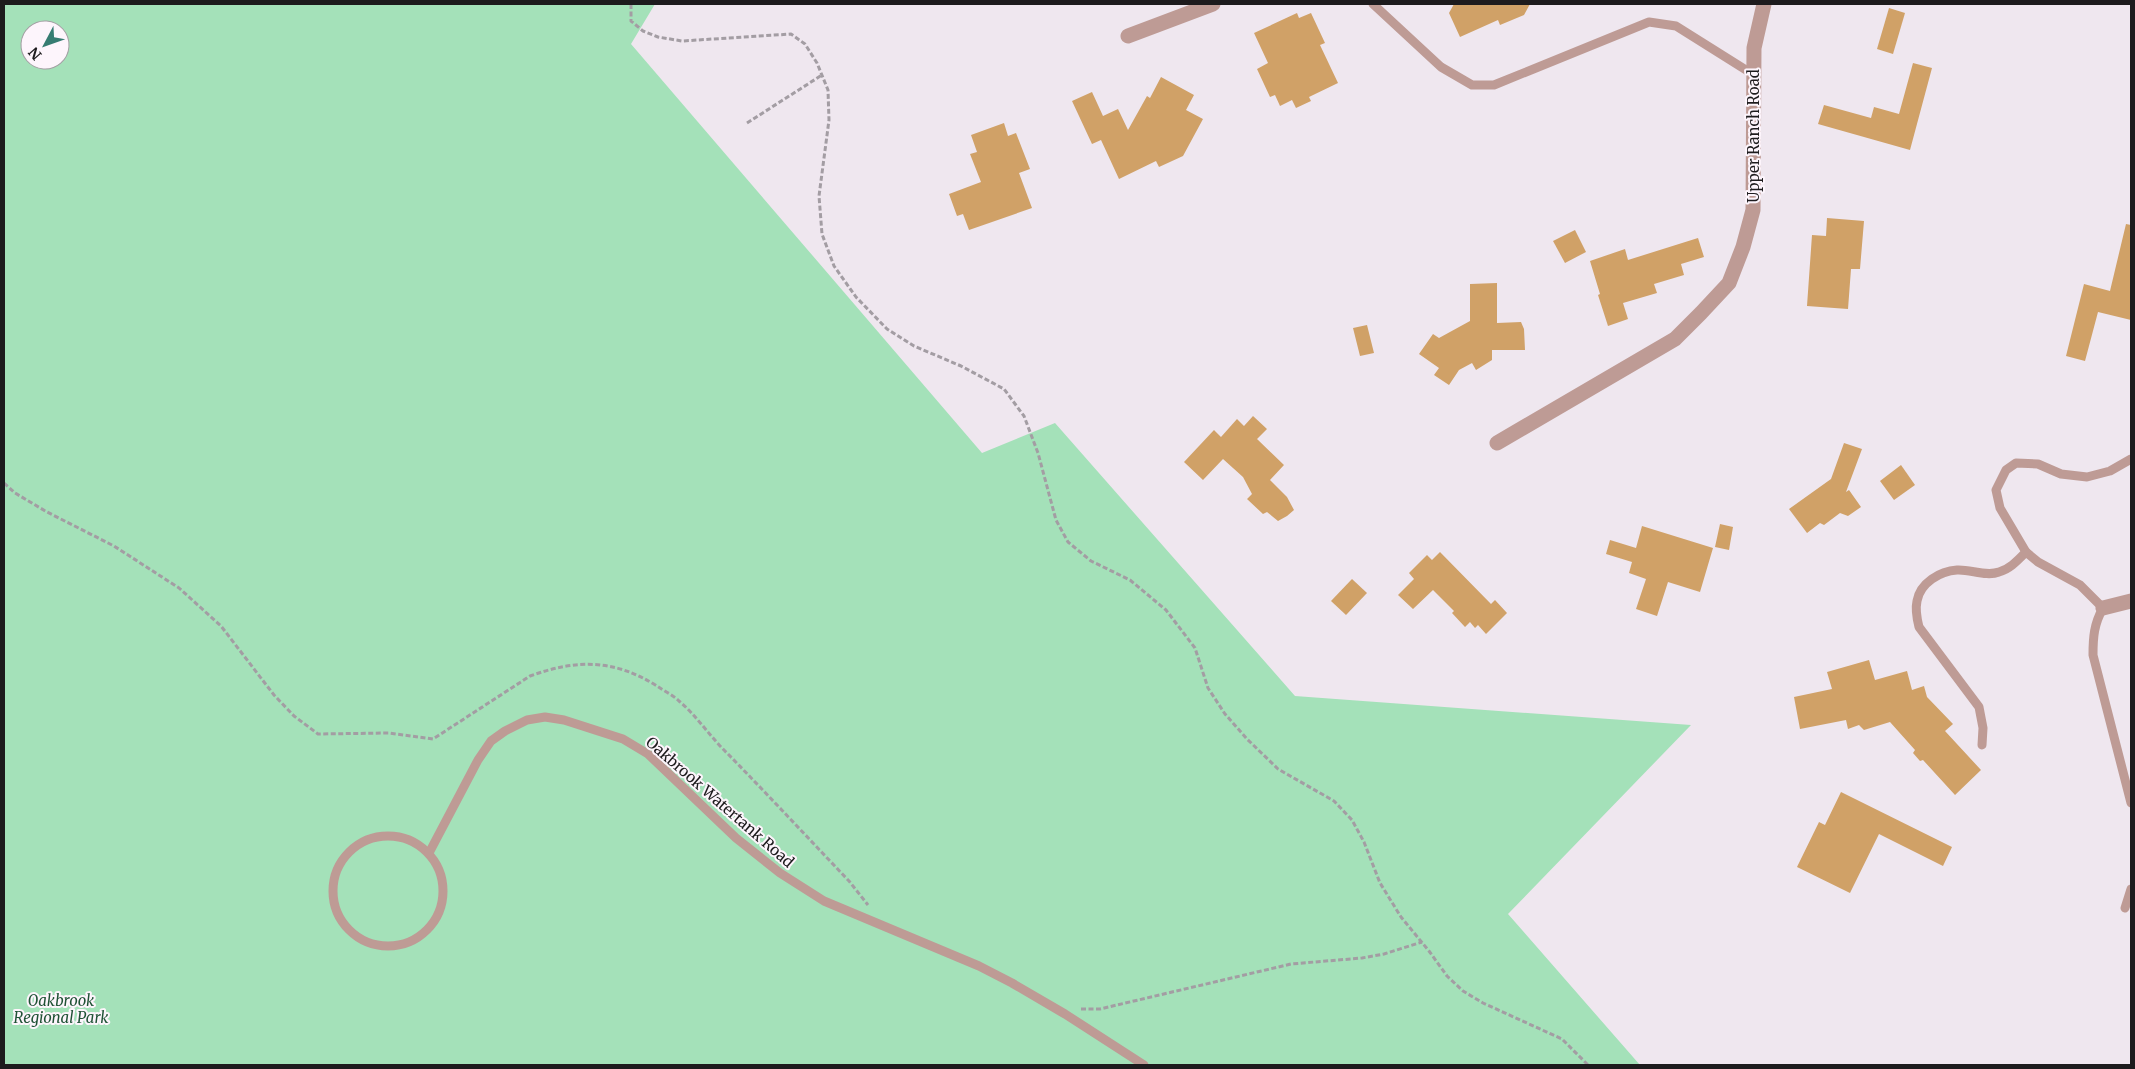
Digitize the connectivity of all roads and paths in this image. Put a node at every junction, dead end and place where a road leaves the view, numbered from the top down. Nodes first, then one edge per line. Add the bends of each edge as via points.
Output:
1 (631, 4) edge
2 (1214, 4) edge
3 (1373, 4) edge
4 (1764, 4) edge
5 (1128, 36) dead end
6 (822, 75) junction
7 (1754, 75) junction
8 (747, 123) dead end
9 (1497, 443) dead end
10 (2131, 459) edge
11 (2026, 552) junction
12 (2131, 602) edge
13 (2103, 608) junction
14 (1982, 745) dead end
15 (2131, 803) edge
16 (429, 853) junction
17 (2131, 889) edge
18 (2124, 908) dead end
19 (1144, 1065) edge
20 (1588, 1065) edge

1 - 6 path via 631,21 658,38 682,41 791,34 805,44
2 - 5 street
3 - 7 lane via 1440,67 1472,85 1494,85 1649,22 1676,26
4 - 7 street, Upper Ranch Road via 1754,48
6 - 8 path
6 - 20 path via 828,90 829,120 819,196 822,234 834,266 856,297 887,329 914,346 1004,389 1024,416 1056,520 1068,542 1091,562 1130,580 1166,610 1195,648 1208,688 1231,720 1278,769 1334,801 1352,820 1380,884 1400,917 1447,976 1483,1003 1562,1039
7 - 9 street, Upper Ranch Road via 1753,210 1728,283 1675,339
10 - 11 lane via 2110,471 2087,477 2061,474 2026,462 2016,463 2006,470 1996,490 2000,508
11 - 13 lane via 2080,585
11 - 14 lane via 2012,566 1997,573 1942,572 1926,584 1917,600 1919,628 1978,707 1983,728
12 - 13 street
13 - 15 lane via 2093,634 2094,655
16 - 16 lane via 414,842 396,836 378,836 346,854 336,870 332,888 335,907 343,923 356,936 381,946 408,943 424,934 436,921 444,886 439,868
16 - 19 lane, Oakbrook Watertank Road via 478,760 492,741 505,730 527,720 544,717 564,720 623,739 648,754 736,838 780,873 824,901 979,966 1065,1014
17 - 18 lane

